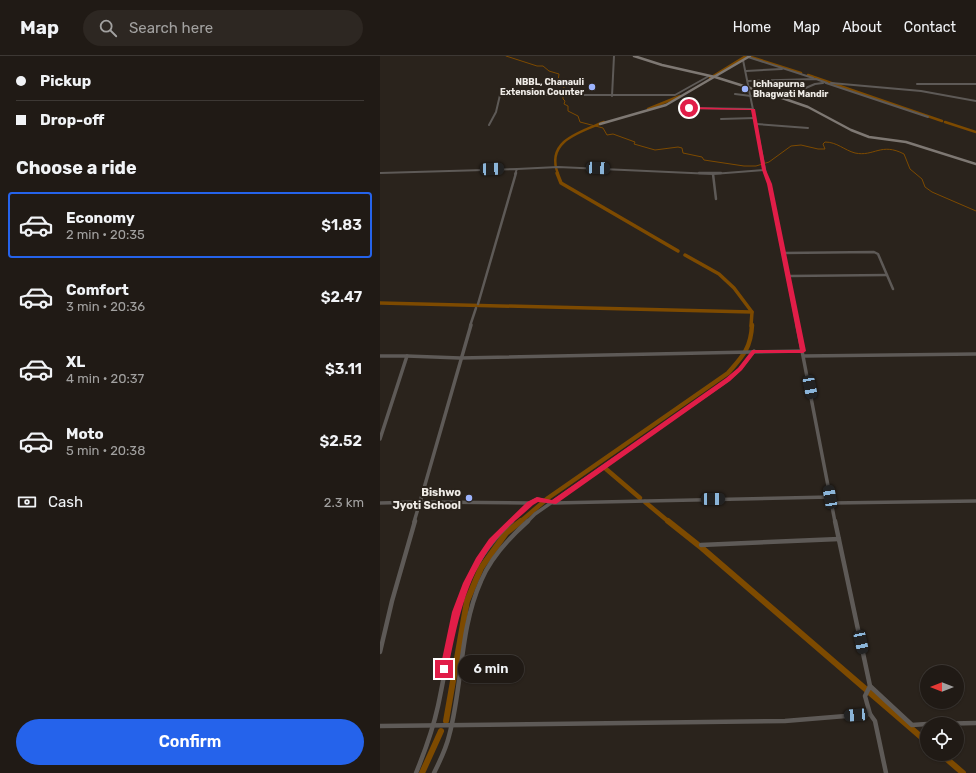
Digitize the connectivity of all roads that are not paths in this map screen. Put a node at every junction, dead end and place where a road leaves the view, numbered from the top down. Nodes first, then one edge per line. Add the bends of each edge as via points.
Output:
1 (614, 56) edge
2 (634, 56) edge
3 (749, 57) edge
4 (743, 60) junction
5 (785, 69) junction
6 (746, 71) junction
7 (713, 76) junction
8 (816, 79) junction
9 (748, 81) junction
10 (826, 82) junction
11 (831, 83) dead end
12 (917, 84) dead end
13 (976, 84) edge
14 (750, 88) junction
15 (735, 94) dead end
16 (612, 96) junction
17 (751, 96) junction
18 (782, 98) junction
19 (976, 101) edge
20 (689, 108) dead end
21 (753, 109) junction
22 (928, 117) dead end
23 (755, 118) junction
24 (721, 119) dead end
25 (600, 124) dead end
26 (756, 124) junction
27 (489, 125) dead end
28 (808, 128) dead end
29 (976, 164) edge
30 (764, 168) junction
31 (516, 169) junction
32 (380, 174) edge
33 (713, 174) junction
34 (716, 199) dead end
35 (783, 253) junction
36 (788, 276) junction
37 (887, 276) junction
38 (893, 289) dead end
39 (752, 351) junction
40 (803, 353) junction
41 (976, 354) edge
42 (380, 356) edge
43 (407, 356) junction
44 (460, 358) junction
45 (380, 439) edge
46 (830, 497) junction
47 (976, 500) edge
48 (420, 502) junction
49 (380, 503) edge
50 (530, 503) junction
51 (554, 503) junction
52 (832, 503) junction
53 (839, 538) junction
54 (701, 545) dead end
55 (380, 652) edge
56 (869, 688) junction
57 (870, 714) junction
58 (964, 723) edge
59 (976, 723) edge
60 (920, 724) edge
61 (452, 725) junction
62 (380, 726) edge
63 (433, 727) junction
64 (416, 773) edge
65 (434, 773) edge
66 (886, 773) edge

1 - 16 street
2 - 7 main road
3 - 4 main road
3 - 5 street
4 - 6 street
4 - 7 main road
5 - 6 street
5 - 8 street
6 - 9 street
7 - 14 main road
7 - 16 street via 675,96
7 - 25 main road via 666,106
8 - 9 street
8 - 10 street
9 - 14 street
10 - 18 street via 828,83 815,84
10 - 22 street
11 - 19 street via 921,91
12 - 13 street
14 - 17 street
14 - 18 main road
15 - 17 street
16 - 27 street via 499,96 495,115
17 - 21 street
18 - 29 main road via 808,107 869,137 906,142
20 - 21 street
21 - 23 street
23 - 24 street
23 - 26 street
26 - 28 street
26 - 30 street
30 - 33 street
30 - 35 street
31 - 32 street
31 - 33 street via 556,167
31 - 44 street
33 - 34 street
35 - 36 street
35 - 37 street via 874,252 878,254
36 - 37 street
36 - 40 street
37 - 38 street
39 - 40 street
39 - 44 street
39 - 51 street via 740,369 728,380
40 - 41 street
40 - 46 street
42 - 43 street
43 - 44 street
43 - 45 street
44 - 48 street
46 - 51 street
46 - 52 street
47 - 52 street
48 - 49 street
48 - 50 street
48 - 55 street
50 - 51 street via 542,499
50 - 63 street via 491,541 466,583 456,612
51 - 61 street via 535,514 516,531 495,557 482,580 466,637
52 - 53 street
53 - 54 street
53 - 56 street
56 - 57 street via 865,696
56 - 60 street via 912,725
57 - 61 street via 718,723
57 - 66 street via 875,721
58 - 59 street
61 - 63 street
61 - 65 street
62 - 63 street
63 - 64 street

